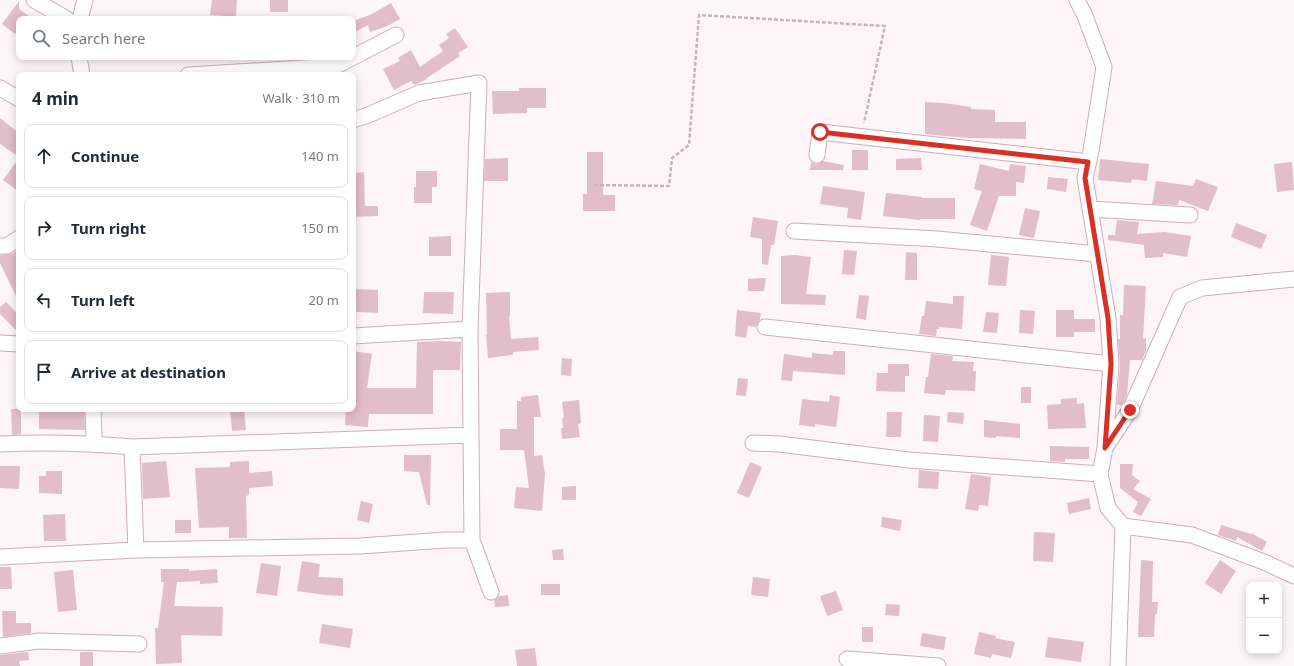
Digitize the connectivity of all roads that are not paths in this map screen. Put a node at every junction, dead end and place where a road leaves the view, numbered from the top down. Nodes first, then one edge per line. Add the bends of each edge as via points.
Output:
1 (34, 0) edge
2 (85, 0) edge
3 (1077, 0) edge
4 (62, 16) edge
5 (81, 16) edge
6 (396, 35) dead end
7 (356, 56) edge
8 (80, 60) edge
9 (348, 60) edge
10 (82, 72) edge
11 (237, 72) edge
12 (0, 88) edge
13 (16, 97) edge
14 (356, 119) edge
15 (817, 154) dead end
16 (1088, 162) junction
17 (1090, 209) junction
18 (1190, 215) dead end
19 (794, 230) dead end
20 (16, 240) edge
21 (0, 246) edge
22 (1097, 254) junction
23 (1294, 279) edge
24 (765, 327) dead end
25 (470, 329) junction
26 (356, 336) edge
27 (0, 343) edge
28 (16, 344) edge
29 (1111, 364) junction
30 (93, 412) edge
31 (471, 435) junction
32 (753, 443) dead end
33 (0, 444) edge
34 (93, 444) junction
35 (132, 447) junction
36 (1105, 448) junction
37 (1100, 474) junction
38 (1123, 526) junction
39 (472, 540) junction
40 (136, 550) junction
41 (0, 557) edge
42 (1294, 576) edge
43 (491, 592) dead end
44 (139, 644) dead end
45 (0, 646) edge
46 (847, 659) dead end
47 (938, 666) edge
48 (1118, 666) edge

1 - 4 street
2 - 5 street
3 - 16 street via 1104,67
6 - 7 street
8 - 10 street
9 - 11 street via 336,66
12 - 13 street
14 - 25 street via 419,93 479,83
15 - 16 street via 820,132
16 - 17 street via 1085,178
17 - 18 street
17 - 22 street
19 - 22 street via 937,239
20 - 21 street via 7,246
22 - 29 street via 1108,318
23 - 36 street via 1202,288 1180,297 1130,410
24 - 29 street
25 - 26 street
25 - 31 street
27 - 28 street
29 - 36 street
30 - 34 street
31 - 35 street
31 - 39 street
32 - 37 street via 786,444 909,460
33 - 34 street
34 - 35 street
35 - 40 street
36 - 37 street
37 - 38 street via 1108,508
38 - 42 street via 1192,535
38 - 48 street
39 - 40 street via 360,546
39 - 43 street
40 - 41 street
44 - 45 street via 39,641
46 - 47 street

